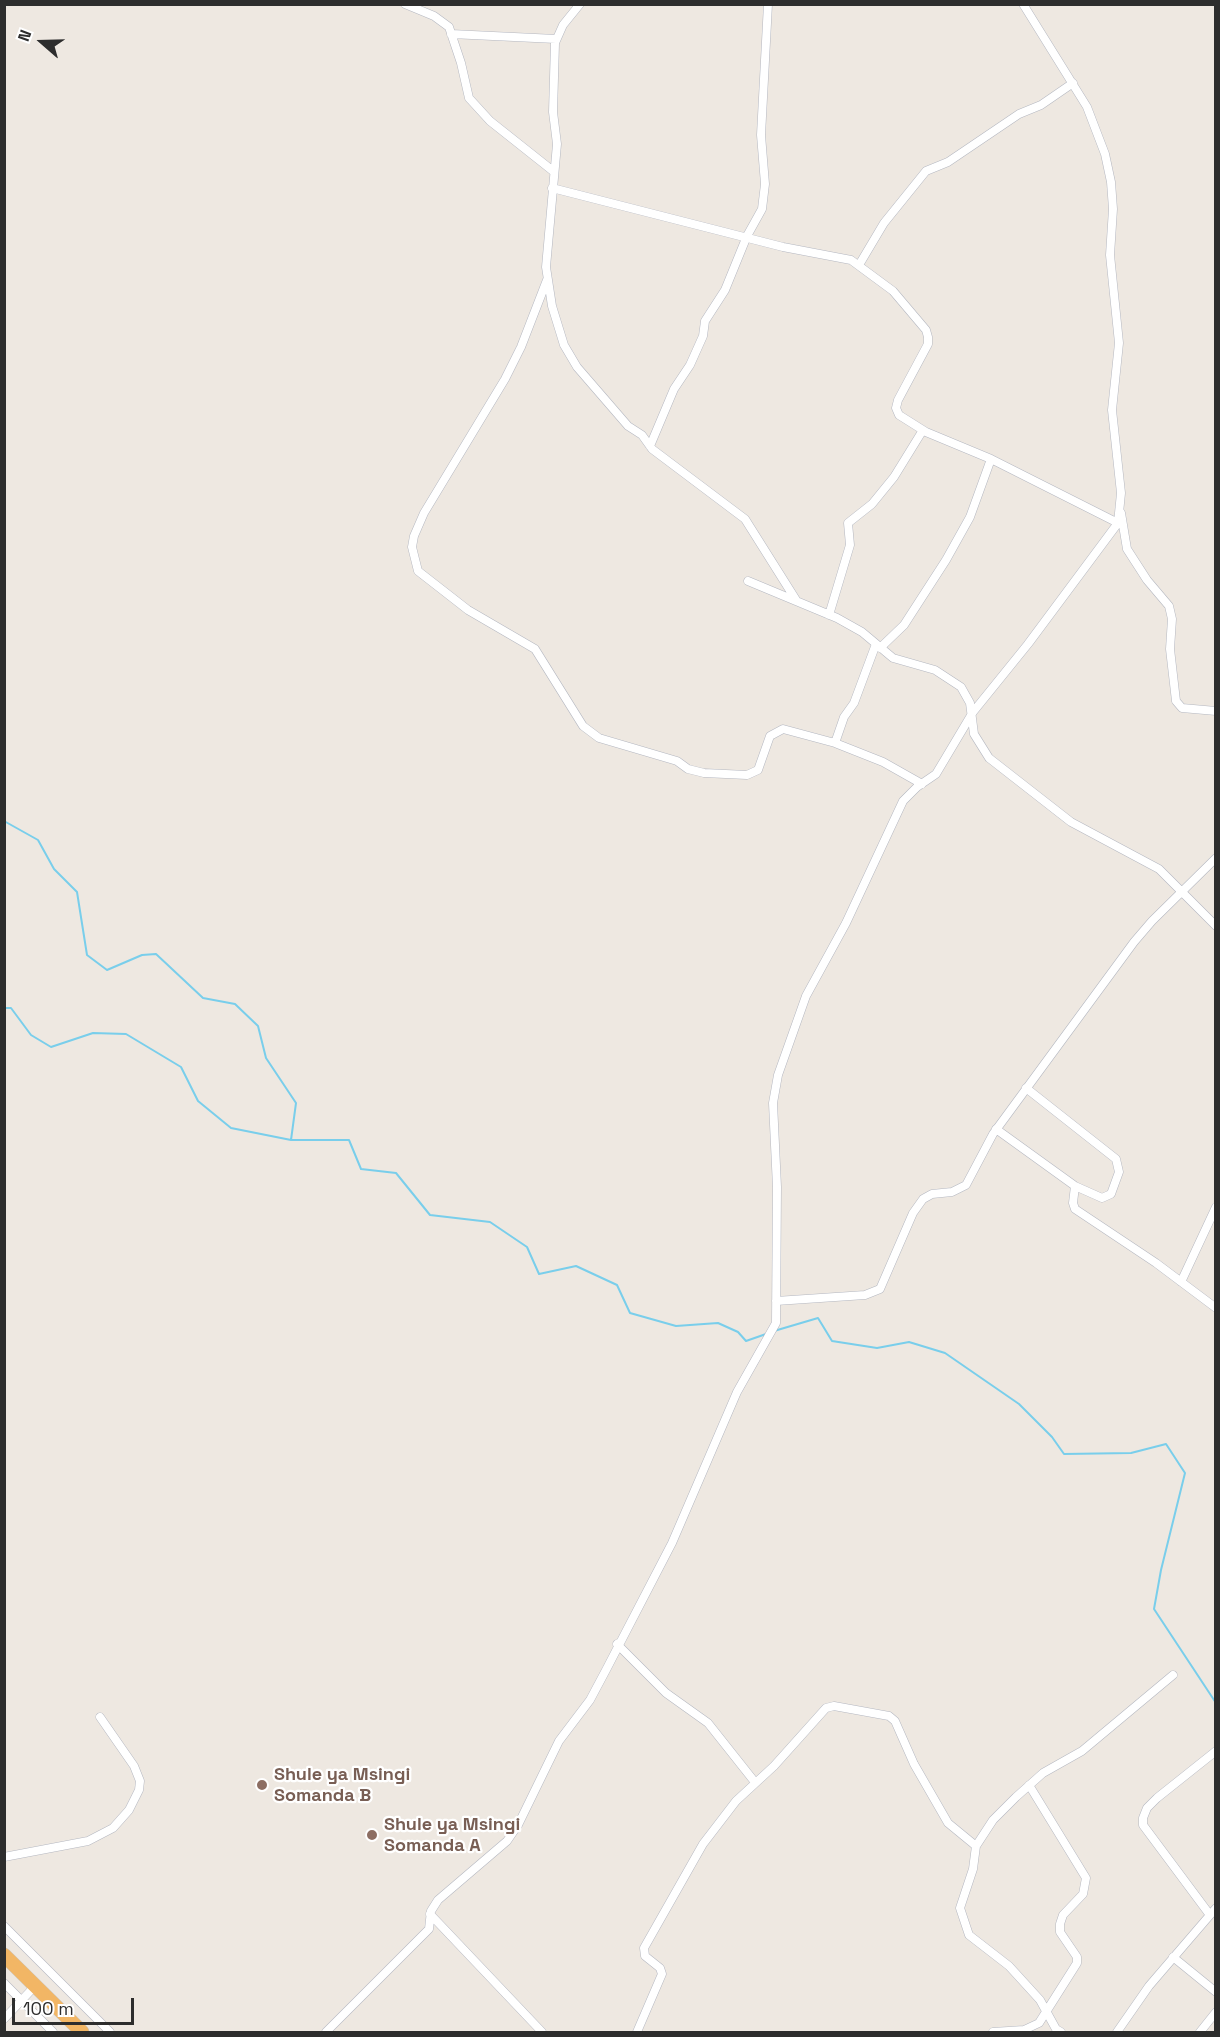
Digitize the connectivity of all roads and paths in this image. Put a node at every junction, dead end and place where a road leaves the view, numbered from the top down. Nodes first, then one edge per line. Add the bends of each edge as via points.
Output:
1 (405, 4) edge
2 (580, 4) edge
3 (768, 4) edge
4 (1023, 4) edge
5 (451, 34) junction
6 (556, 39) junction
7 (1073, 83) junction
8 (553, 171) junction
9 (552, 188) junction
10 (747, 236) junction
11 (859, 265) junction
12 (547, 280) junction
13 (923, 430) junction
14 (650, 446) junction
15 (991, 459) junction
16 (1121, 509) junction
17 (1118, 523) junction
18 (748, 581) dead end
19 (796, 600) junction
20 (829, 615) junction
21 (878, 646) junction
22 (1215, 711) edge
23 (973, 712) junction
24 (835, 743) junction
25 (922, 784) junction
26 (1215, 858) edge
27 (1182, 892) junction
28 (1215, 926) edge
29 (1026, 1088) junction
30 (996, 1129) junction
31 (1075, 1186) junction
32 (1215, 1207) edge
33 (1181, 1282) junction
34 (776, 1301) junction
35 (1215, 1308) edge
36 (617, 1644) junction
37 (1173, 1675) dead end
38 (100, 1717) dead end
39 (1215, 1751) edge
40 (754, 1782) junction
41 (1029, 1785) junction
42 (976, 1846) junction
43 (4, 1857) edge
44 (1213, 1912) edge
45 (430, 1914) junction
46 (4, 1926) edge
47 (4, 1955) edge
48 (1173, 1958) junction
49 (4, 1983) edge
50 (35, 1986) junction
51 (1215, 1992) edge
52 (21, 2001) junction
53 (1046, 2010) junction
54 (1215, 2012) edge
55 (4, 2019) edge
56 (53, 2032) edge
57 (82, 2032) edge
58 (110, 2032) edge
59 (326, 2032) edge
60 (542, 2032) edge
61 (637, 2032) edge
62 (993, 2032) edge
63 (1061, 2032) edge
64 (1116, 2032) edge
65 (1200, 2032) edge

1 - 5 street via 434,16 449,27
2 - 6 street
3 - 10 street via 761,135 764,199 758,220
4 - 7 street
5 - 6 street
5 - 8 street via 469,98 490,122
6 - 8 street via 553,102 557,144
7 - 11 street via 948,162 926,171 884,223
7 - 16 street via 1099,137 1113,197 1110,255 1119,343 1113,424
8 - 9 street
9 - 10 street
9 - 12 street
10 - 11 street via 845,258
10 - 14 street
11 - 13 street via 893,291 926,330 928,344 896,405 899,415
12 - 14 street via 570,357
12 - 24 street via 505,379 417,528 412,547 418,571 468,610 535,649 584,726 599,738 704,773 738,774 758,770 766,741 777,730
13 - 15 street
13 - 20 street via 894,477 872,504 848,523 850,544
14 - 19 street via 745,519
15 - 17 street
15 - 21 street via 970,517 946,560 904,625
16 - 17 street
16 - 22 street via 1127,549 1169,606 1176,701 1182,708
17 - 23 street
18 - 19 street
19 - 20 street
20 - 21 street via 862,632
21 - 23 street via 902,662 925,666 951,680 966,693
21 - 24 street
23 - 25 street via 936,774
23 - 27 street via 974,734 989,758 1071,822 1146,860
24 - 25 street via 883,762
25 - 34 street via 908,794 899,808 846,923 806,996 778,1075 773,1120
26 - 27 street
27 - 28 street
27 - 29 street via 1134,942
29 - 30 street
29 - 31 street via 1118,1161 1119,1172 1108,1197
30 - 31 street
30 - 34 street via 966,1185 923,1199 880,1289 865,1295
31 - 33 street via 1075,1209
32 - 33 street
33 - 35 street
34 - 36 street via 773,1332 736,1392 672,1543
36 - 40 street via 666,1693 708,1723
36 - 45 street via 590,1700 559,1741 511,1836 438,1900
37 - 41 street via 1082,1751
38 - 43 street via 140,1781 129,1810 113,1828 88,1841
39 - 44 street via 1157,1798 1143,1818 1143,1825
40 - 42 street via 774,1766 826,1708 842,1706 889,1716 948,1823
40 - 61 street via 721,1818 647,1939 645,1956 662,1974
41 - 42 street via 1003,1809
41 - 53 street via 1087,1883 1060,1924 1060,1932 1077,1957 1077,1964
42 - 53 street via 960,1908 964,1924 975,1942 1009,1966
44 - 48 street
45 - 59 street via 429,1929
45 - 60 street
46 - 58 street
47 - 50 highway
48 - 51 street
48 - 64 street
49 - 52 street
50 - 52 street
50 - 57 highway
52 - 55 street
52 - 56 street
53 - 62 street via 1032,2028
53 - 63 street
54 - 65 street

